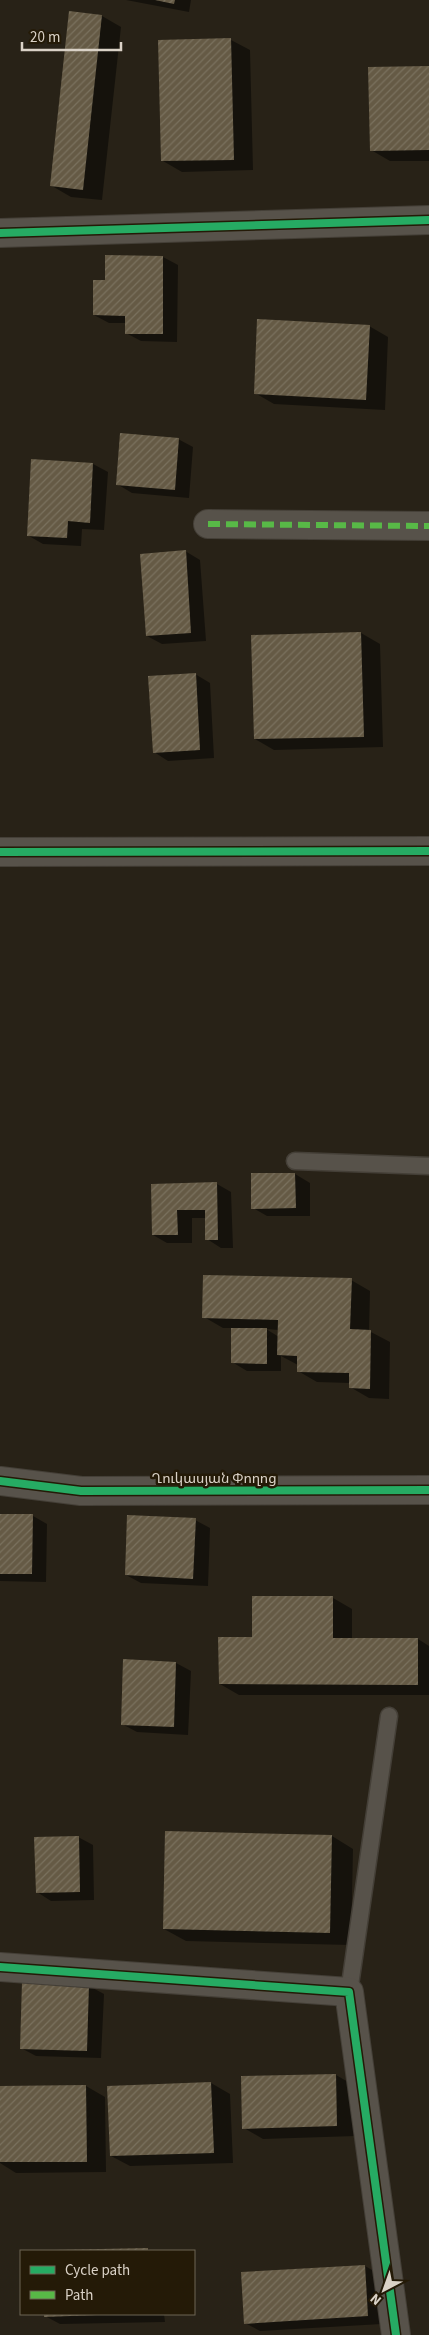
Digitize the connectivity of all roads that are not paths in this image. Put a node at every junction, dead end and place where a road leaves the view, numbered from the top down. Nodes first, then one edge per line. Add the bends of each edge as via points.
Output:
1 (429, 220) edge
2 (0, 233) edge
3 (208, 524) dead end
4 (429, 526) edge
5 (429, 851) edge
6 (0, 852) edge
7 (295, 1160) dead end
8 (429, 1166) edge
9 (0, 1481) edge
10 (429, 1490) edge
11 (389, 1716) dead end
12 (0, 1966) edge
13 (349, 1992) junction
14 (396, 2335) edge

1 - 2 street
3 - 4 street
5 - 6 street
7 - 8 lane
9 - 10 street, Ղուկասյան Փողոց via 81,1491
11 - 13 lane
12 - 13 street
13 - 14 street

